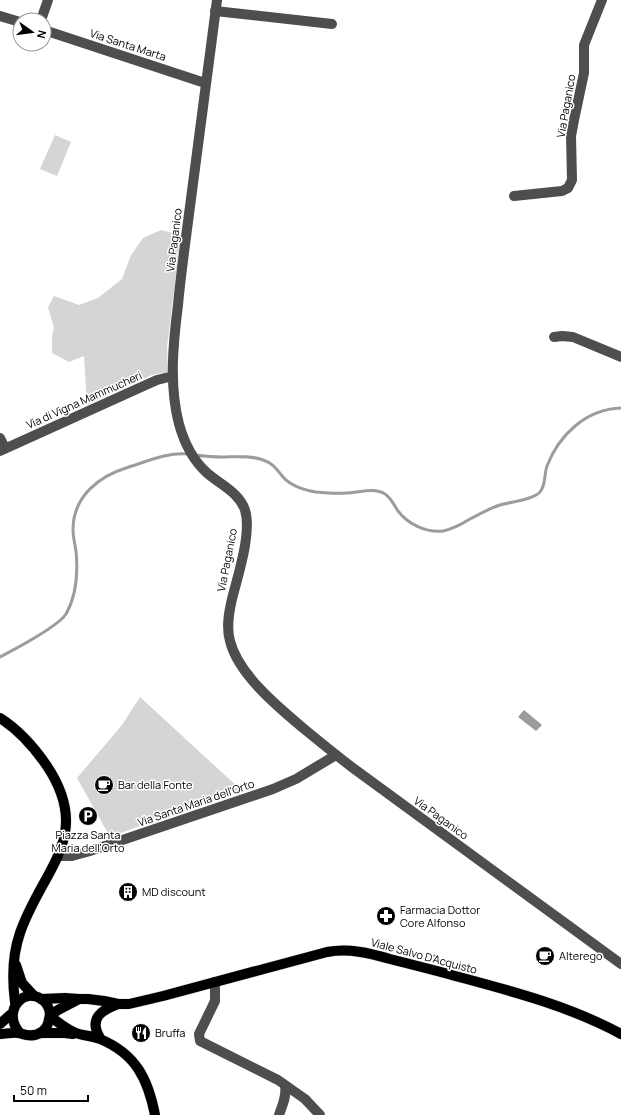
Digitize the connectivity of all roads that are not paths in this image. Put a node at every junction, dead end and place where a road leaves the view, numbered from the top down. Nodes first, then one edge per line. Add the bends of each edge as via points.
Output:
1 (48, 0) edge
2 (217, 0) edge
3 (602, 0) edge
4 (215, 11) junction
5 (44, 12) edge
6 (0, 16) edge
7 (12, 20) edge
8 (332, 24) dead end
9 (52, 33) edge
10 (205, 83) junction
11 (514, 196) dead end
12 (554, 337) dead end
13 (621, 357) edge
14 (173, 376) junction
15 (0, 438) edge
16 (2, 449) edge
17 (0, 718) edge
18 (336, 755) junction
19 (58, 856) junction
20 (14, 960) junction
21 (621, 964) edge
22 (215, 982) junction
23 (37, 997) junction
24 (79, 999) junction
25 (15, 1002) junction
26 (118, 1004) junction
27 (10, 1015) junction
28 (50, 1016) junction
29 (0, 1024) edge
30 (20, 1033) junction
31 (0, 1034) edge
32 (40, 1034) junction
33 (80, 1034) junction
34 (621, 1034) edge
35 (100, 1038) junction
36 (285, 1086) junction
37 (155, 1115) edge
38 (279, 1115) edge
39 (320, 1115) edge

1 - 5 street
2 - 4 street, Via Paganico
3 - 11 street, Via Paganico via 584,45 584,73 571,136 571,184 562,191
4 - 8 street
4 - 10 street, Via Paganico
6 - 7 street
9 - 10 street, Via Santa Marta
10 - 14 street, Via Paganico via 173,348
12 - 13 street via 573,337
14 - 16 street, Via di Vigna Mammucheri via 157,380
14 - 18 street, Via Paganico via 176,413 189,450 204,470 236,496 246,516 244,545 229,617 229,636 234,651 247,673 274,702
15 - 16 street, Via di Vigna Mammucheri
17 - 19 main road via 31,745 59,788 66,819
18 - 19 street, Via Santa Maria dell'Orto via 296,779 268,791 90,851 72,856
18 - 21 street, Via Paganico
19 - 20 main road via 27,917
20 - 23 main road via 22,982
20 - 25 main road
22 - 26 main road, Viale Salvo D'Acquisto via 143,1001
22 - 34 main road, Viale Salvo D'Acquisto via 327,952 353,950 527,996
22 - 36 street via 214,1001 197,1041 269,1075
23 - 24 main road, Viale Salvo D'Acquisto
23 - 25 main road via 27,996
23 - 28 main road via 46,1003
24 - 26 main road, Viale Salvo D'Acquisto
24 - 28 main road
25 - 27 main road
26 - 35 main road via 100,1013 96,1029
27 - 29 main road
27 - 30 main road via 14,1028
28 - 32 main road via 49,1023
28 - 33 main road
30 - 31 main road
30 - 32 main road via 33,1036
32 - 33 main road
33 - 35 main road
35 - 37 main road via 116,1047 138,1067 152,1099
36 - 38 street via 285,1096
36 - 39 street via 305,1099

